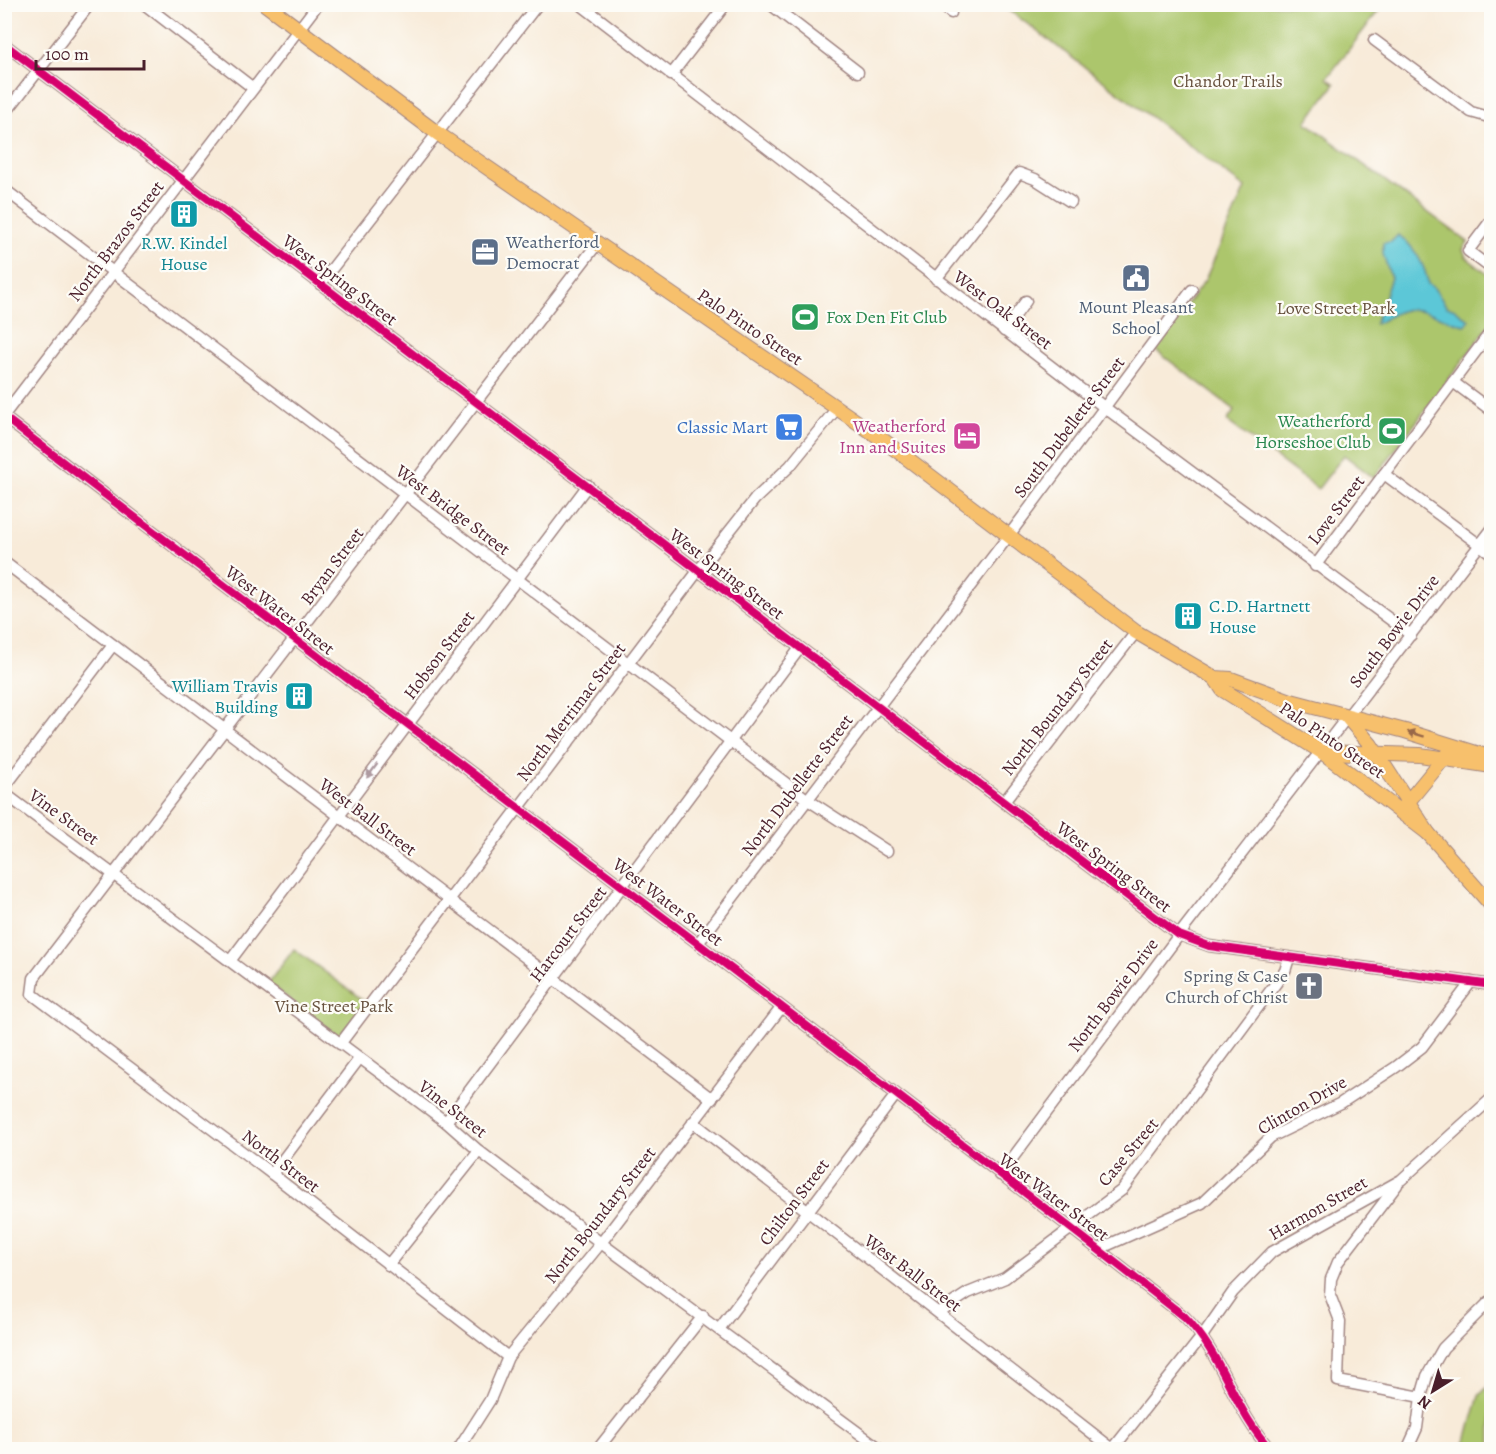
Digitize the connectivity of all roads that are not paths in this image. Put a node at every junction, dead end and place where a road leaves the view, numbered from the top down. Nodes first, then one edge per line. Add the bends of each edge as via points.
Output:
1 (90, 4) edge
2 (144, 4) edge
3 (265, 4) edge
4 (318, 4) edge
5 (538, 4) edge
6 (580, 4) edge
7 (726, 4) edge
8 (770, 4) edge
9 (940, 4) edge
10 (951, 13) dead end
11 (298, 30) junction
12 (1374, 40) dead end
13 (4, 44) edge
14 (39, 70) junction
15 (858, 72) dead end
16 (671, 75) junction
17 (254, 88) junction
18 (4, 115) edge
19 (1491, 118) edge
20 (437, 133) junction
21 (183, 180) junction
22 (4, 189) edge
23 (1071, 202) dead end
24 (1491, 219) edge
25 (597, 244) junction
26 (1491, 269) edge
27 (114, 273) junction
28 (936, 279) junction
29 (320, 284) junction
30 (1192, 290) dead end
31 (1026, 301) dead end
32 (1004, 330) junction
33 (1491, 330) edge
34 (1453, 382) junction
35 (476, 401) junction
36 (1104, 407) junction
37 (837, 408) junction
38 (1491, 411) edge
39 (4, 416) edge
40 (1384, 474) junction
41 (588, 485) junction
42 (406, 495) junction
43 (1491, 529) edge
44 (1010, 534) junction
45 (1480, 545) junction
46 (1491, 554) edge
47 (4, 562) edge
48 (1315, 566) junction
49 (698, 572) junction
50 (517, 579) junction
51 (1136, 632) junction
52 (1411, 635) junction
53 (295, 641) junction
54 (113, 645) junction
55 (800, 648) junction
56 (627, 664) junction
57 (1249, 695) junction
58 (877, 706) junction
59 (1348, 718) junction
60 (406, 725) junction
61 (226, 731) junction
62 (732, 741) junction
63 (1454, 746) junction
64 (1322, 752) junction
65 (1376, 753) junction
66 (1445, 758) junction
67 (1491, 758) edge
68 (1491, 766) edge
69 (4, 788) edge
70 (4, 793) edge
71 (808, 800) junction
72 (1004, 802) junction
73 (1404, 807) junction
74 (518, 809) junction
75 (339, 816) junction
76 (887, 850) dead end
77 (115, 875) junction
78 (623, 886) junction
79 (450, 900) junction
80 (1491, 906) edge
81 (1179, 935) junction
82 (699, 942) junction
83 (1289, 958) junction
84 (230, 961) junction
85 (554, 979) junction
86 (1471, 982) junction
87 (1491, 985) edge
88 (32, 994) joint
89 (781, 1008) junction
90 (340, 1044) junction
91 (359, 1059) junction
92 (896, 1096) junction
93 (1491, 1098) edge
94 (712, 1099) junction
95 (446, 1122) junction
96 (693, 1122) junction
97 (479, 1150) junction
98 (272, 1174) junction
99 (1000, 1175) junction
100 (1401, 1180) junction
101 (806, 1213) junction
102 (1071, 1230) junction
103 (601, 1243) junction
104 (1099, 1249) junction
105 (388, 1265) junction
106 (1491, 1299) edge
107 (939, 1312) junction
108 (703, 1316) junction
109 (720, 1328) junction
110 (1203, 1335) junction
111 (508, 1357) junction
112 (1421, 1397) junction
113 (458, 1449) edge
114 (597, 1449) edge
115 (882, 1449) edge
116 (1113, 1449) edge
117 (1271, 1449) edge
118 (1407, 1449) edge

1 - 14 street
2 - 17 street
3 - 11 main road, Palo Pinto Street
4 - 11 street, North Brazos Street
5 - 20 street
6 - 16 street, West Oak Street
7 - 16 street
8 - 15 street
9 - 10 street
11 - 17 street, North Brazos Street
11 - 20 main road, Palo Pinto Street
12 - 19 street via 1471,112
13 - 14 street, West Spring Street
14 - 18 street
14 - 21 street, West Spring Street
16 - 28 street, West Oak Street
17 - 21 street, North Brazos Street
20 - 25 main road, Palo Pinto Street
20 - 29 street
21 - 27 street, North Brazos Street
21 - 29 street, West Spring Street
22 - 27 street, West Bridge Street
23 - 28 street via 1019,173
24 - 26 street via 1468,251
25 - 35 street, Bryan Street
25 - 37 main road, Palo Pinto Street
27 - 39 street, North Brazos Street
27 - 42 street, West Bridge Street
28 - 32 street, West Oak Street
29 - 35 street, West Spring Street
30 - 36 street, South Dubellette Street
31 - 32 street
32 - 36 street, West Oak Street
33 - 34 street, Love Street
34 - 38 street
34 - 40 street, Love Street
35 - 41 street, West Spring Street
35 - 42 street, Bryan Street
36 - 44 street, South Dubellette Street
36 - 48 street, West Oak Street
37 - 44 main road, Palo Pinto Street
37 - 49 street, North Merrimac Street via 790,466 755,498
39 - 53 street, West Water Street
40 - 45 street
40 - 48 street, Love Street
41 - 49 street, West Spring Street
41 - 50 street, Hobson Street
42 - 50 street, West Bridge Street
42 - 53 street, Bryan Street
43 - 45 street, South Bowie Drive
44 - 51 main road, Palo Pinto Street
44 - 58 street, North Dubellette Street
45 - 46 street
45 - 52 street, South Bowie Drive
47 - 54 street, West Ball Street
48 - 52 street, West Oak Street
49 - 55 street, West Spring Street
49 - 56 street, North Merrimac Street
50 - 56 street, West Bridge Street
50 - 60 street, Hobson Street
51 - 57 main road, Palo Pinto Street via 1215,678 1223,690
51 - 72 street, North Boundary Street
52 - 59 street, South Bowie Drive
53 - 60 street, West Water Street
53 - 61 street, Bryan Street
54 - 61 street, West Ball Street
54 - 69 street
55 - 58 street, West Spring Street
55 - 62 street, Harcourt Street
56 - 62 street, West Bridge Street
56 - 74 street, North Merrimac Street
57 - 59 main road, Palo Pinto Street via 1291,701
57 - 64 main road, Palo Pinto Street
58 - 71 street, North Dubellette Street
58 - 72 street, West Spring Street
63 -> 59 main road, Palo Pinto Street
59 - 64 street, South Bowie Drive
59 - 65 main road
60 - 74 street, West Water Street
60 -> 75 street, Hobson Street
61 - 75 street, West Ball Street
61 - 77 street, Bryan Street
62 - 71 street, West Bridge Street
62 - 78 street, Harcourt Street
63 - 66 main road
63 - 67 main road, Palo Pinto Street
64 - 65 main road
64 - 73 main road, Palo Pinto Street via 1362,781 1382,788
64 - 81 street, North Bowie Drive
65 - 66 main road
65 - 73 main road
66 - 68 main road
66 - 73 main road
70 - 77 street, Vine Street
71 - 76 street, West Bridge Street
71 - 82 street, North Dubellette Street
72 - 81 street, West Spring Street
73 - 80 main road
74 - 78 street, West Water Street
74 - 79 street, North Merrimac Street
75 - 79 street, West Ball Street
75 - 84 street, Hobson Street
77 - 84 street, Vine Street
77 - 88 street, Bryan Street via 34,978
78 - 82 street, West Water Street
78 - 85 street, Harcourt Street
79 - 85 street, West Ball Street
79 - 90 street, North Merrimac Street
81 - 83 street, West Spring Street via 1209,946
81 - 99 street, North Bowie Drive
82 - 89 street, West Water Street
83 - 86 street, West Spring Street
83 - 102 street, Case Street via 1285,971 1137,1173 1122,1190
84 - 90 street, Vine Street
85 - 94 street, West Ball Street
85 - 95 street, Harcourt Street
86 - 87 street, West Spring Street
86 - 104 street, Clinton Drive via 1422,1047 1396,1067 1341,1103 1271,1137 1202,1203
88 - 98 street, North Street
89 - 92 street, West Water Street
89 - 94 street, North Boundary Street
90 - 91 street, Vine Street
91 - 95 street, Vine Street
91 - 98 street
92 - 99 street, West Water Street
92 - 101 street, Chilton Street
93 - 100 street, Harmon Street
94 - 96 street, North Boundary Street
95 - 97 street, Vine Street
96 - 101 street, West Ball Street
96 - 103 street, North Boundary Street
97 - 103 street, Vine Street
97 - 105 street
98 - 105 street, North Street
99 - 102 street, West Water Street
100 - 110 street, Harmon Street via 1272,1252 1233,1292
100 - 112 street via 1338,1262 1330,1295 1340,1321 1338,1381
101 - 107 street, West Ball Street
101 - 109 street, Chilton Street
102 - 104 street, West Water Street
102 - 107 street, Case Street via 1005,1278 968,1293
103 - 108 street, Vine Street
103 - 111 street, North Boundary Street
104 - 110 street, West Water Street
105 - 111 street, North Street
106 - 112 street via 1443,1348 1427,1376
107 - 116 street, West Ball Street
108 - 109 street, Vine Street
108 - 114 street
109 - 115 street, Vine Street
110 - 116 street, Harmon Street
110 - 117 street, West Water Street via 1248,1419
111 - 113 street, North Boundary Street via 490,1400
112 - 118 street via 1417,1428

